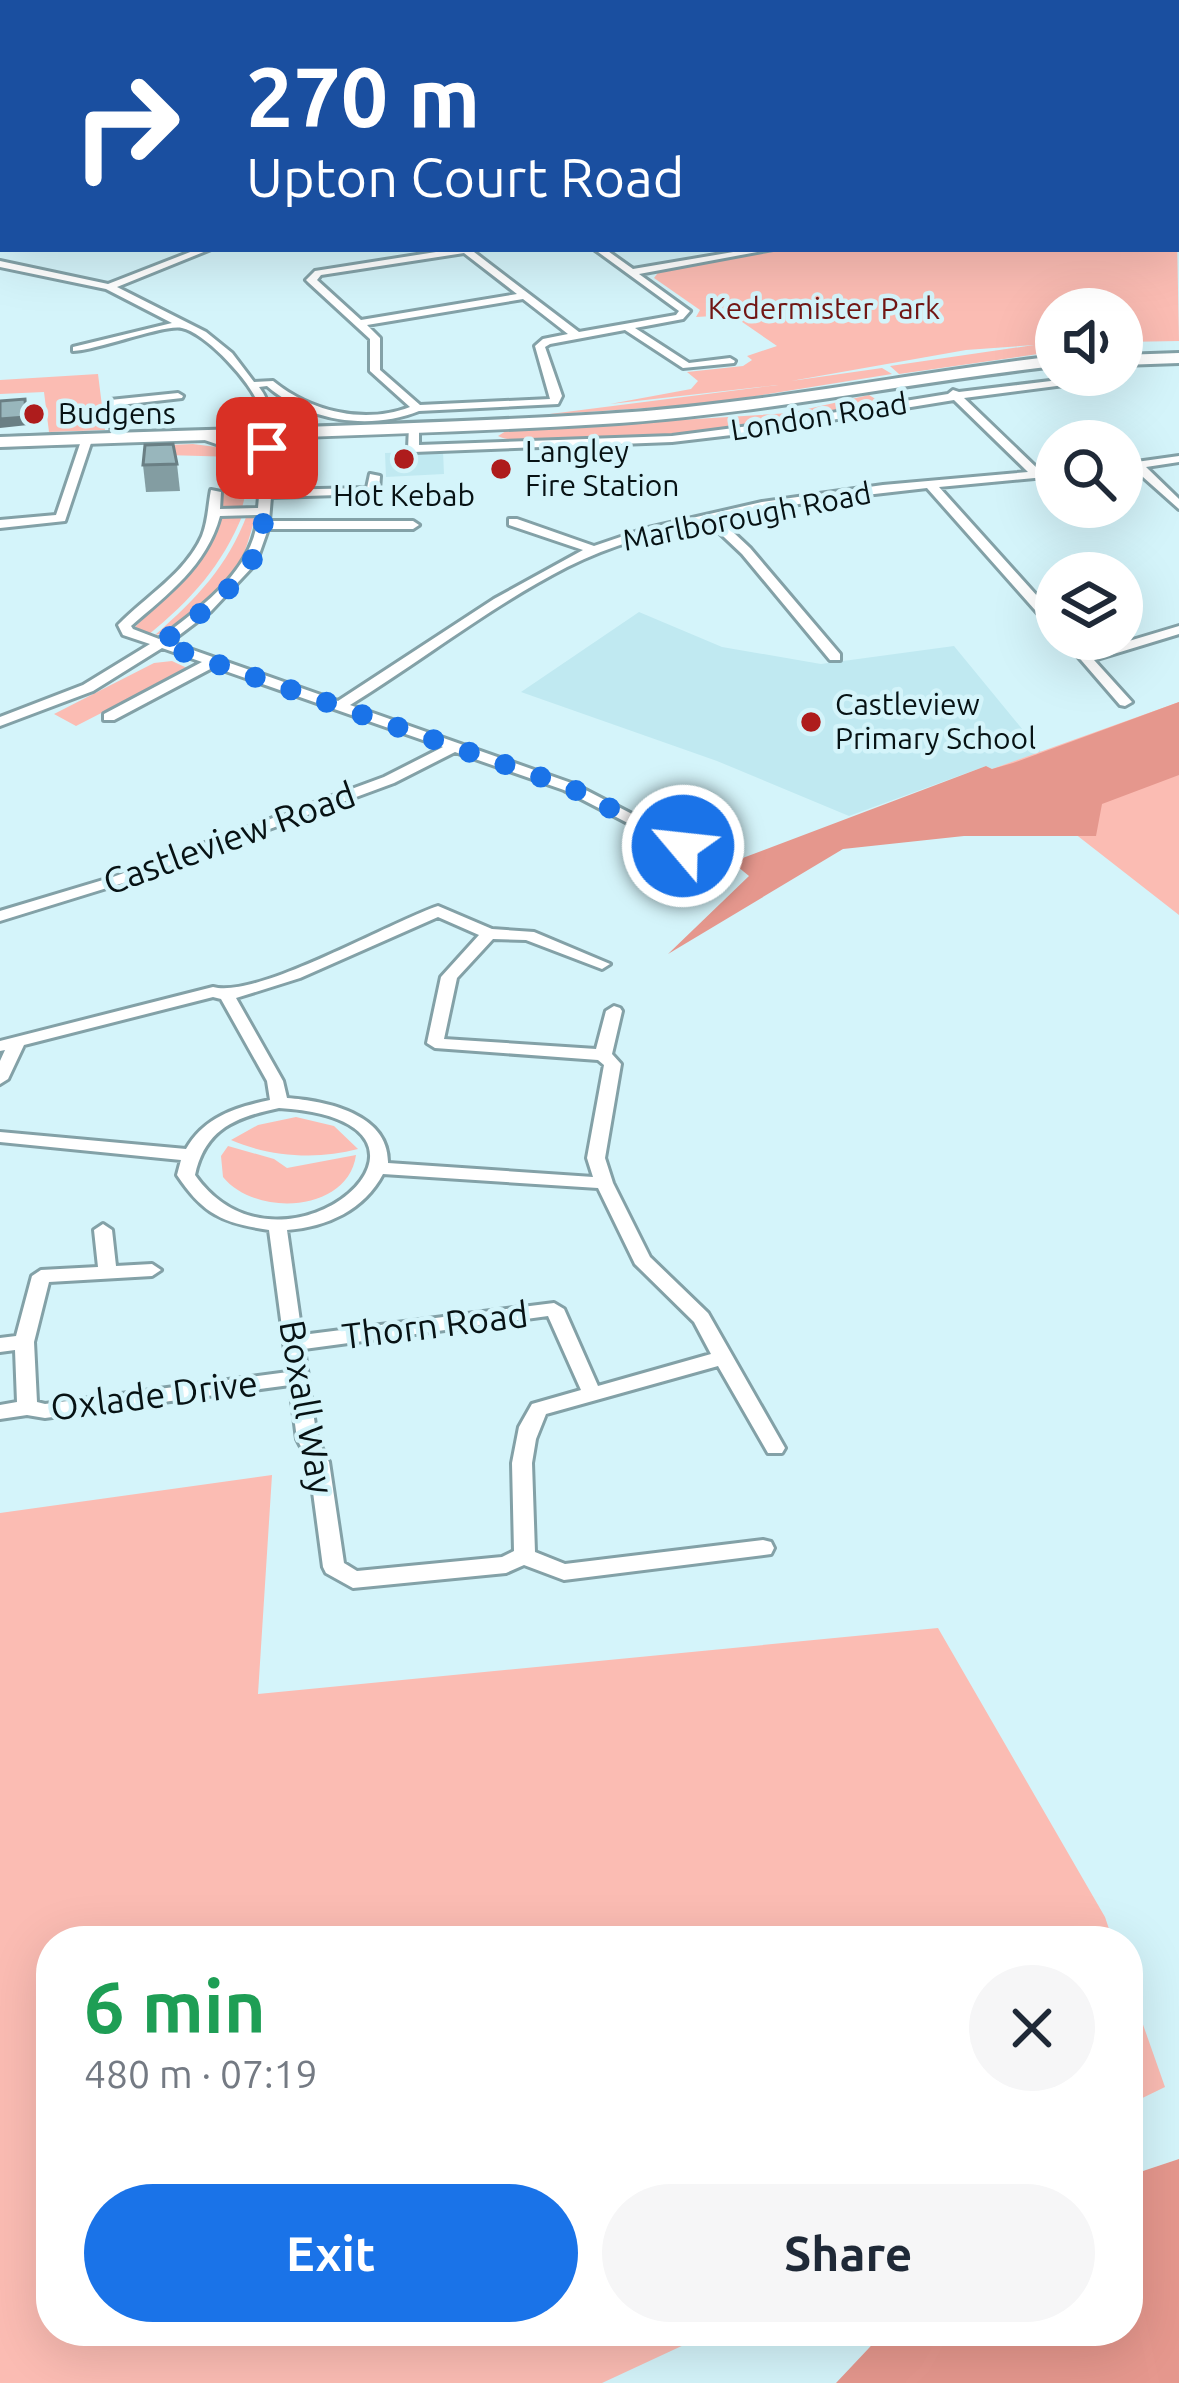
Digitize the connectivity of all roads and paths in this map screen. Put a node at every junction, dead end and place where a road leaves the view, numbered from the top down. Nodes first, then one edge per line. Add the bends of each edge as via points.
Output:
1 (198, 252) edge
2 (374, 252) edge
3 (456, 252) edge
4 (473, 252) edge
5 (603, 252) edge
6 (750, 252) edge
7 (386, 262) junction
8 (0, 264) edge
9 (631, 272) junction
10 (109, 287) junction
11 (527, 295) junction
12 (360, 322) junction
13 (182, 323) junction
14 (627, 327) junction
15 (576, 335) junction
16 (77, 349) dead end
17 (1179, 358) edge
18 (1143, 359) edge
19 (730, 361) dead end
20 (1035, 364) edge
21 (252, 385) junction
22 (870, 385) junction
23 (1035, 385) edge
24 (953, 394) junction
25 (178, 396) dead end
26 (900, 404) junction
27 (417, 408) junction
28 (413, 428) junction
29 (269, 433) junction
30 (202, 436) junction
31 (86, 440) junction
32 (116, 440) junction
33 (0, 442) edge
34 (1179, 459) edge
35 (1143, 464) edge
36 (1143, 471) edge
37 (268, 472) junction
38 (1035, 473) edge
39 (1035, 474) edge
40 (374, 476) dead end
41 (930, 484) junction
42 (215, 492) dead end
43 (263, 494) junction
44 (1179, 505) edge
45 (217, 513) junction
46 (263, 518) junction
47 (711, 518) junction
48 (513, 523) dead end
49 (0, 524) edge
50 (413, 526) dead end
51 (594, 550) junction
52 (1035, 602) edge
53 (1179, 630) edge
54 (1143, 641) edge
55 (160, 644) junction
56 (835, 657) dead end
57 (1087, 660) edge
58 (211, 663) junction
59 (1125, 702) dead end
60 (338, 707) junction
61 (109, 717) dead end
62 (0, 730) edge
63 (454, 747) junction
64 (683, 846) dead end
65 (0, 916) edge
66 (490, 934) junction
67 (602, 964) dead end
68 (226, 996) junction
69 (614, 1011) dead end
70 (8, 1045) edge
71 (603, 1055) junction
72 (0, 1078) edge
73 (279, 1103) junction
74 (0, 1137) edge
75 (189, 1155) junction
76 (377, 1168) junction
77 (604, 1183) junction
78 (277, 1224) junction
79 (104, 1230) dead end
80 (152, 1270) dead end
81 (108, 1273) junction
82 (24, 1342) junction
83 (295, 1342) junction
84 (0, 1345) edge
85 (723, 1358) junction
86 (299, 1378) junction
87 (592, 1394) junction
88 (27, 1408) junction
89 (0, 1412) edge
90 (775, 1448) dead end
91 (763, 1548) dead end
92 (523, 1556) junction

1 - 10 street
2 - 7 street
3 - 7 street
4 - 11 street
5 - 9 street
6 - 9 street
7 - 12 street via 311,280
8 - 10 street
9 - 14 street via 685,311
10 - 13 street
11 - 12 street
11 - 15 street
12 - 27 street via 376,338 375,371
13 - 16 street
13 - 21 street via 228,355
14 - 15 street
14 - 19 street via 687,366
15 - 27 street via 540,346 557,396 539,404
17 - 18 main road
20 - 22 main road, London Road
21 - 27 street via 269,383 314,408 357,415
21 - 29 street
22 - 26 street
22 - 28 main road, London Road via 697,412
23 - 24 street, London Road
24 - 26 street, London Road
24 - 38 street
25 - 32 street via 114,403
26 - 28 street, London Road via 622,442 414,449
28 - 29 main road, London Road
29 - 30 main road, London Road
29 - 37 street
30 - 32 main road, London Road
30 - 37 street via 235,447
31 - 32 main road, London Road
31 - 33 main road, London Road
31 - 49 street via 61,518
34 - 35 street
36 - 44 street
37 - 43 street
39 - 41 street, Marlborough Road
40 - 43 street via 374,491
41 - 47 street, Marlborough Road
41 - 52 street
42 - 45 street
43 - 46 street
45 - 46 street
45 - 55 street via 190,567 124,625
46 - 50 street
46 - 55 street via 252,560
47 - 51 street, Marlborough Road
47 - 56 street
48 - 51 street
51 - 60 street, Marlborough Road
53 - 54 street
55 - 58 street
55 - 62 street
57 - 59 street
58 - 60 street
58 - 61 street
60 - 63 street
63 - 64 street via 569,787
63 - 65 street, Castleview Road via 389,780
66 - 67 street via 528,935
66 - 68 street via 438,911
66 - 71 street via 449,976 436,1042
68 - 70 street via 213,992
68 - 73 street via 275,1081
69 - 71 street
70 - 72 street
71 - 77 street via 613,1064 596,1158
73 - 75 street via 230,1116
73 - 76 street via 353,1118 378,1148
74 - 75 street
75 - 78 street via 186,1175 215,1211
76 - 77 street
76 - 78 street via 353,1201
77 - 85 street via 642,1260 701,1318
78 - 83 street, Boxall Way
79 - 81 street
80 - 81 street
81 - 82 street via 41,1276
82 - 84 street, Oxlade Drive
82 - 88 street, Oxlade Drive
83 - 86 street, Boxall Way
83 - 87 street, Thorn Road via 554,1309
85 - 87 street
85 - 90 street
86 - 88 street, Oxlade Drive
86 - 92 street, Boxall Way via 334,1567 353,1580 506,1565
87 - 92 street via 539,1409 529,1422
88 - 89 street
91 - 92 street via 564,1572

